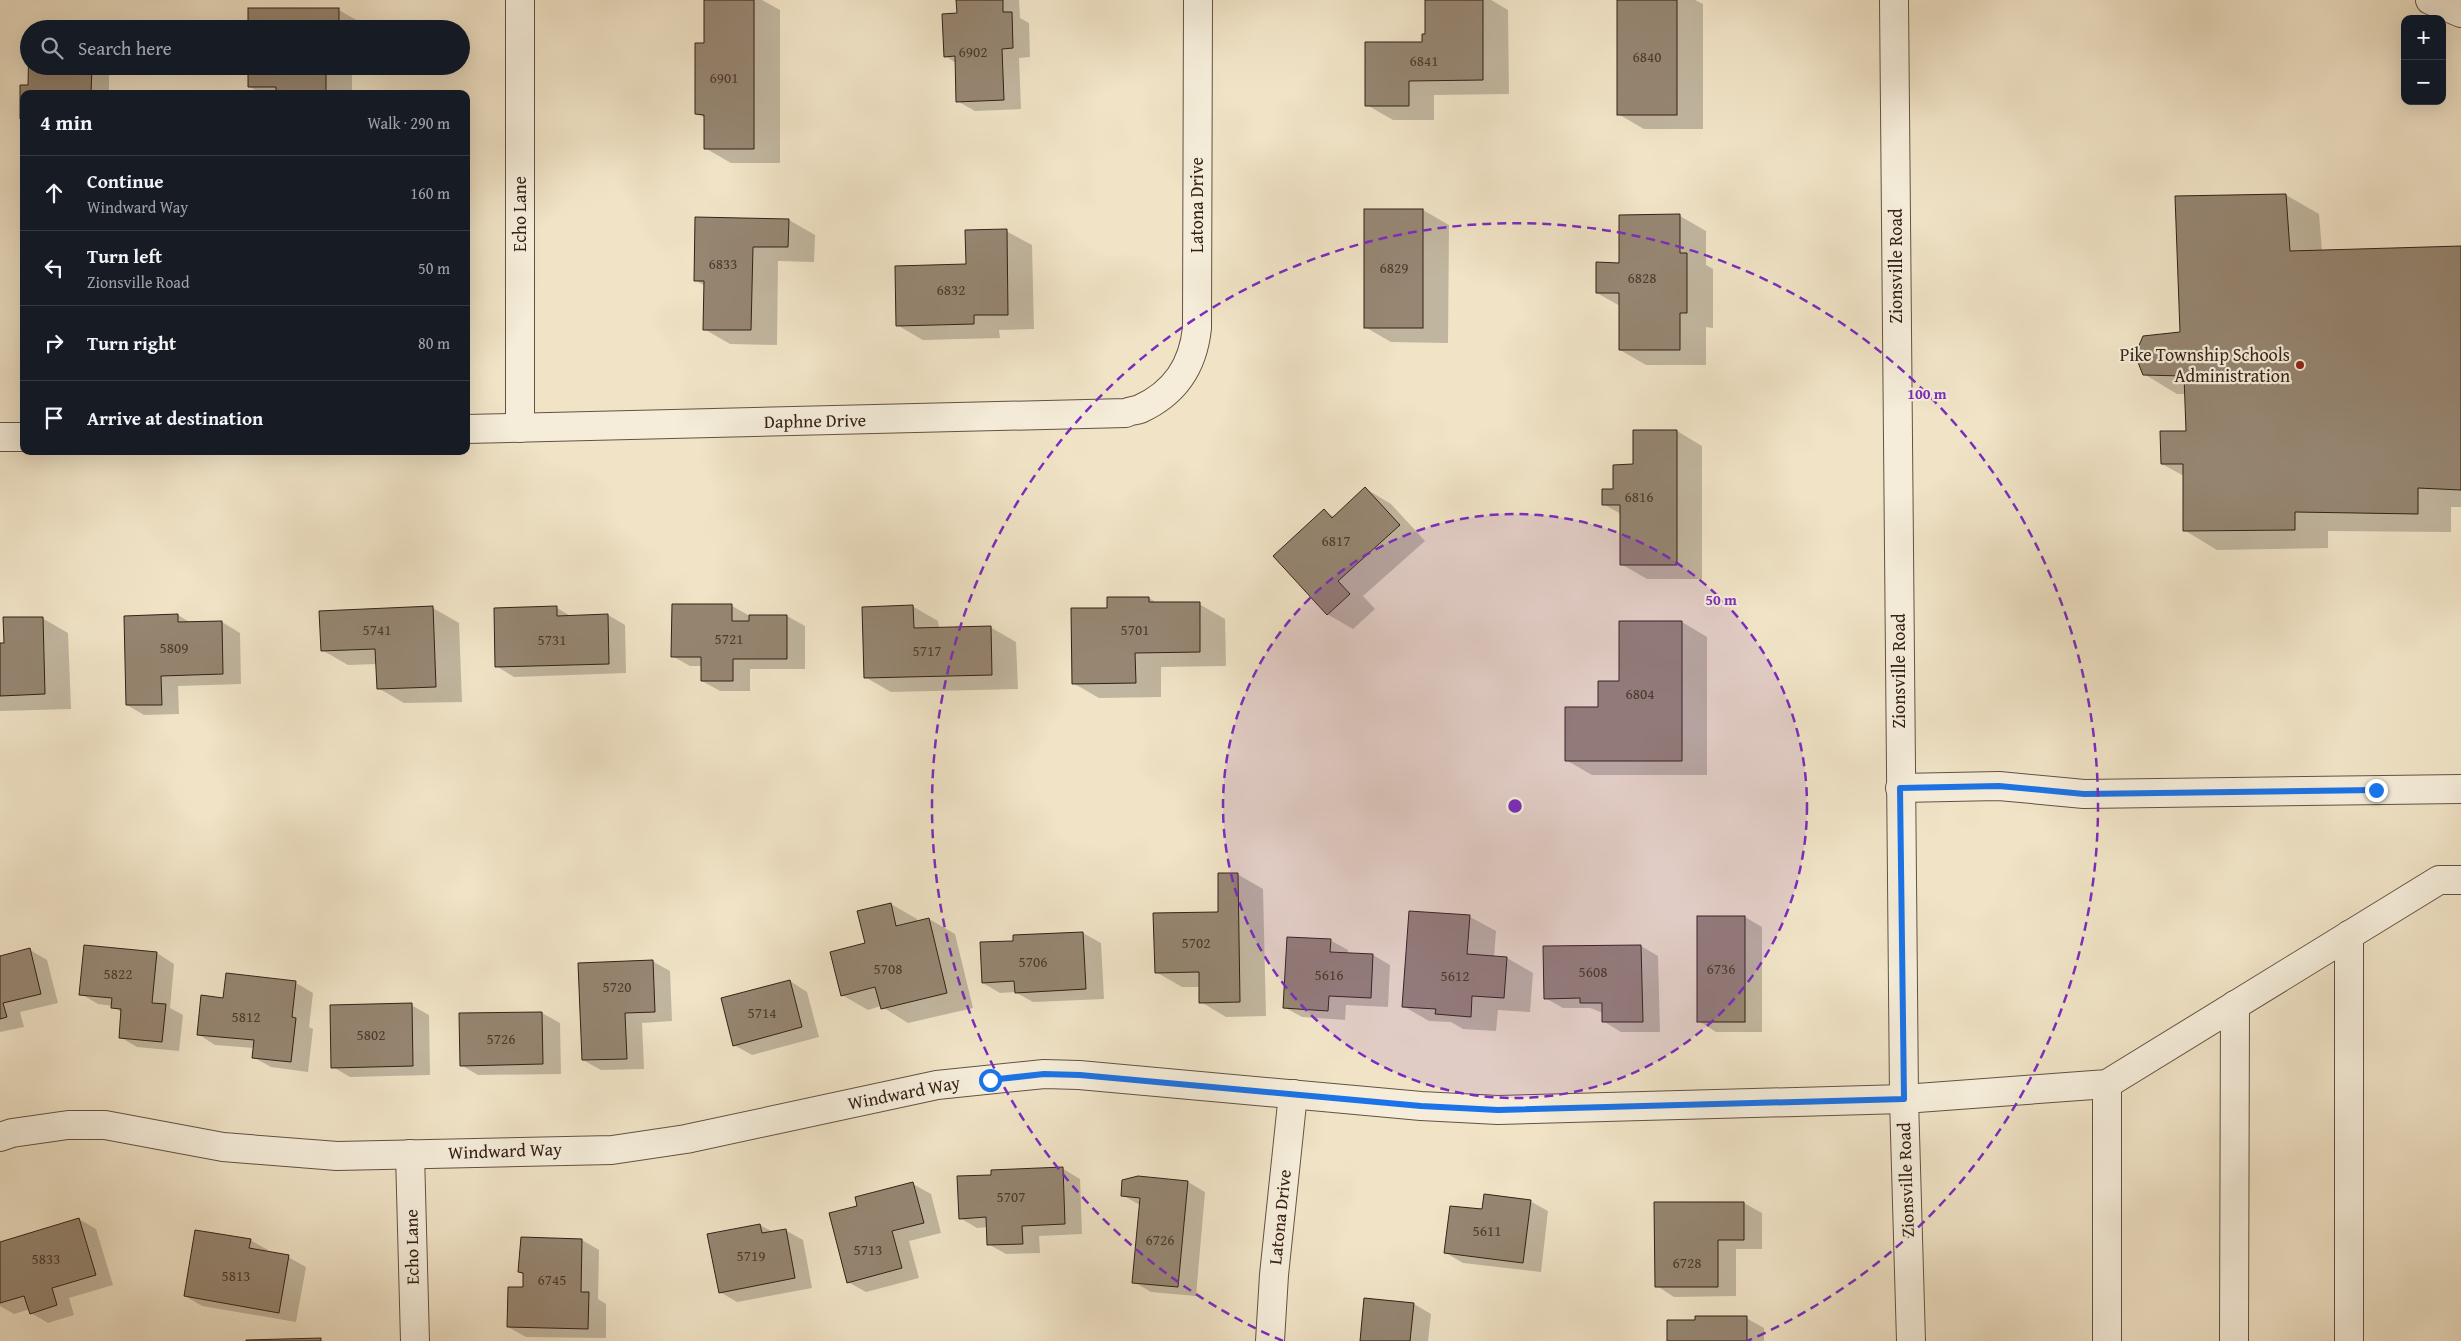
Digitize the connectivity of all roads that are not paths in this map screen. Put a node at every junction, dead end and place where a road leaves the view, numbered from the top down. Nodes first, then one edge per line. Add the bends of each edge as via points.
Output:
1 (520, 0) edge
2 (1198, 0) edge
3 (1894, 0) edge
4 (2430, 0) edge
5 (2461, 13) edge
6 (1160, 398) joint
7 (520, 428) junction
8 (470, 429) edge
9 (0, 437) edge
10 (20, 437) edge
11 (1900, 788) junction
12 (2461, 789) edge
13 (2461, 880) edge
14 (2349, 935) junction
15 (2235, 1005) junction
16 (2107, 1084) junction
17 (1293, 1094) junction
18 (1904, 1099) junction
19 (0, 1137) edge
20 (410, 1154) junction
21 (415, 1341) edge
22 (1270, 1341) edge
23 (1911, 1341) edge
24 (2107, 1341) edge
25 (2234, 1341) edge
26 (2349, 1341) edge

1 - 7 street, Echo Lane
2 - 6 street, Latona Drive via 1197,328 1189,363 1174,387
3 - 11 street, Zionsville Road
4 - 5 street
6 - 7 street, Daphne Drive via 1126,413
7 - 8 street, Daphne Drive
9 - 10 street
11 - 12 street via 1999,786 2084,794
11 - 18 street, Zionsville Road
13 - 14 street via 2439,880
14 - 15 street
14 - 26 street
15 - 16 street
15 - 25 street
16 - 18 street, Windward Way
16 - 24 street
17 - 18 street, Windward Way via 1498,1110
17 - 20 street, Windward Way via 1044,1074 937,1085 686,1139 612,1150
17 - 22 street, Latona Drive
18 - 23 street, Zionsville Road
19 - 20 street, Windward Way via 68,1125 105,1125 224,1147 337,1156
20 - 21 street, Echo Lane

